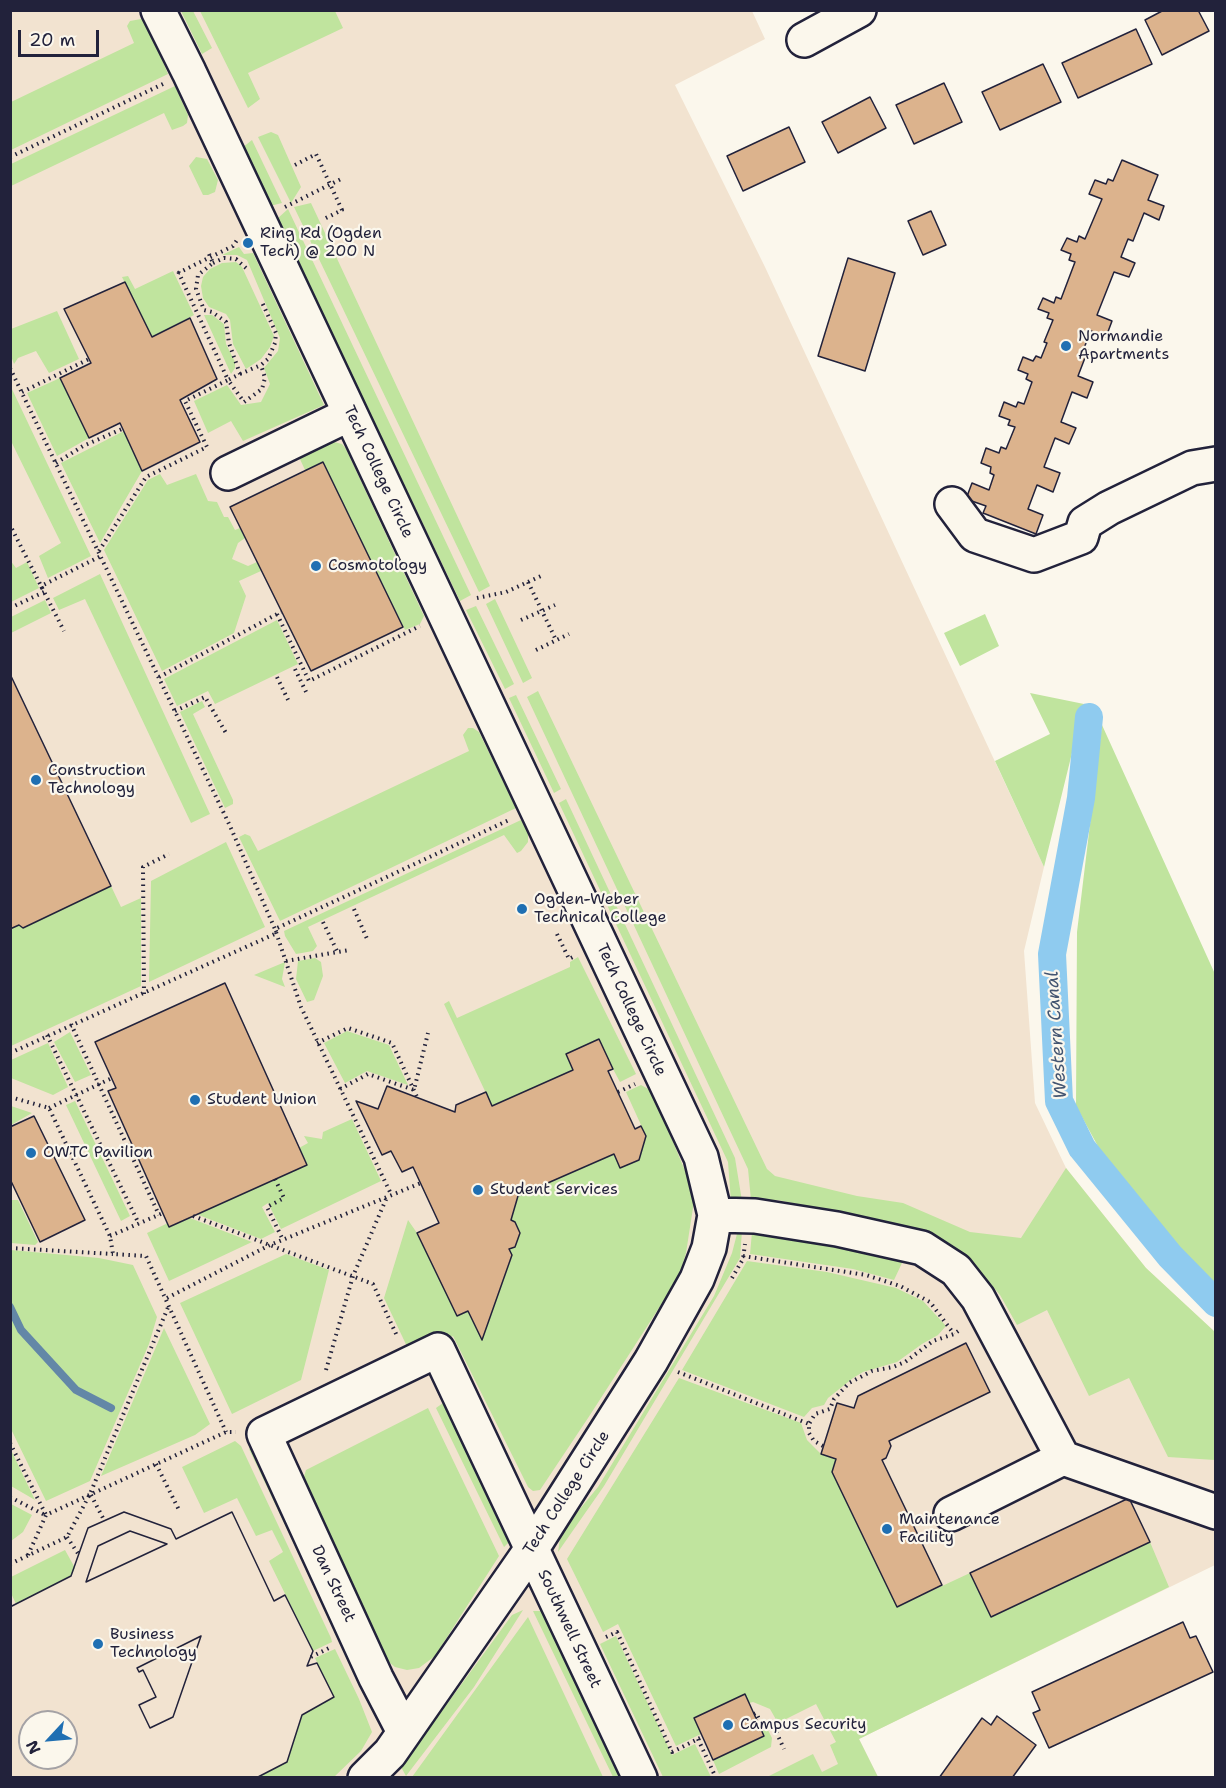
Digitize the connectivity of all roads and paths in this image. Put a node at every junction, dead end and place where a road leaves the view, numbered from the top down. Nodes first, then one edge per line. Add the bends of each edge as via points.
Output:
1 (158, 10) edge
2 (858, 10) edge
3 (804, 40) dead end
4 (172, 80) dead end
5 (10, 157) edge
6 (296, 165) dead end
7 (343, 178) dead end
8 (330, 184) junction
9 (278, 209) dead end
10 (322, 220) dead end
11 (238, 236) dead end
12 (210, 255) junction
13 (213, 262) junction
14 (250, 277) dead end
15 (259, 296) dead end
16 (89, 359) dead end
17 (261, 365) junction
18 (10, 368) edge
19 (240, 374) junction
20 (228, 380) junction
21 (22, 392) junction
22 (350, 414) junction
23 (122, 429) dead end
24 (56, 463) junction
25 (1215, 464) edge
26 (228, 472) dead end
27 (952, 504) dead end
28 (12, 529) edge
29 (100, 554) junction
30 (541, 576) dead end
31 (528, 582) junction
32 (41, 586) junction
33 (44, 592) junction
34 (477, 598) dead end
35 (555, 605) dead end
36 (10, 608) edge
37 (542, 610) junction
38 (521, 620) dead end
39 (425, 624) dead end
40 (64, 631) dead end
41 (569, 634) dead end
42 (556, 640) junction
43 (536, 650) dead end
44 (295, 669) dead end
45 (159, 677) junction
46 (277, 677) dead end
47 (307, 694) dead end
48 (289, 702) dead end
49 (175, 711) junction
50 (226, 733) dead end
51 (518, 816) dead end
52 (169, 854) dead end
53 (354, 909) dead end
54 (323, 922) dead end
55 (276, 931) junction
56 (368, 941) dead end
57 (349, 950) dead end
58 (337, 951) junction
59 (286, 962) junction
60 (144, 994) junction
61 (71, 1024) junction
62 (428, 1033) dead end
63 (47, 1035) junction
64 (318, 1043) junction
65 (10, 1053) edge
66 (111, 1078) dead end
67 (98, 1084) junction
68 (340, 1089) junction
69 (414, 1090) junction
70 (76, 1094) junction
71 (10, 1096) edge
72 (417, 1097) dead end
73 (49, 1108) junction
74 (275, 1179) dead end
75 (421, 1183) dead end
76 (389, 1195) junction
77 (715, 1215) junction
78 (193, 1216) dead end
79 (139, 1224) junction
80 (110, 1236) junction
81 (283, 1239) junction
82 (270, 1245) junction
83 (10, 1248) edge
84 (113, 1254) junction
85 (743, 1256) dead end
86 (353, 1276) junction
87 (166, 1298) junction
88 (170, 1305) junction
89 (402, 1346) dead end
90 (676, 1371) dead end
91 (315, 1409) junction
92 (809, 1424) junction
93 (226, 1432) junction
94 (264, 1434) junction
95 (10, 1443) edge
96 (823, 1446) dead end
97 (1063, 1458) junction
98 (156, 1464) junction
99 (90, 1494) junction
100 (10, 1497) edge
101 (178, 1510) dead end
102 (1215, 1512) edge
103 (951, 1514) dead end
104 (46, 1515) junction
105 (104, 1520) dead end
106 (67, 1537) junction
107 (531, 1550) junction
108 (28, 1555) junction
109 (79, 1555) dead end
110 (10, 1564) edge
111 (603, 1639) dead end
112 (338, 1644) dead end
113 (311, 1657) dead end
114 (754, 1714) dead end
115 (404, 1732) junction
116 (784, 1749) dead end
117 (365, 1778) edge
118 (640, 1778) edge
119 (716, 1778) edge

1 - 22 street, Tech College Circle
2 - 3 street
4 - 5 path
6 - 8 path via 316,154
7 - 8 path
8 - 9 path
8 - 10 path via 342,210
11 - 12 path via 233,246
12 - 13 path
12 - 20 path via 177,271
13 - 14 path via 236,259
13 - 19 path via 198,275 196,289 204,310 226,322
15 - 17 path via 276,333 276,343
16 - 21 path
17 - 19 path
17 - 20 path via 265,378 262,388 244,402
18 - 21 path
19 - 20 path
20 - 29 path via 185,401 207,447 146,477
21 - 24 path
22 - 26 street
22 - 77 street, Tech College Circle via 701,1157
23 - 24 path
24 - 29 path
25 - 27 street via 1192,468 1109,508 1085,523 1081,537 1034,555 975,535
28 - 32 path
29 - 32 path
29 - 45 path
30 - 31 path
31 - 34 path
31 - 37 path
32 - 33 path
33 - 36 path
33 - 40 path
35 - 37 path
37 - 38 path
37 - 42 path
39 - 45 path via 309,681 279,613
41 - 42 path
42 - 43 path
44 - 47 path
45 - 49 path
46 - 48 path
49 - 50 path via 206,697
49 - 55 path
51 - 55 path
52 - 60 path via 143,867
53 - 56 path
54 - 58 path
55 - 59 path
55 - 60 path
57 - 58 path
58 - 59 path
59 - 64 path
60 - 61 path
61 - 63 path
61 - 67 path
62 - 69 path
63 - 65 path
63 - 70 path
64 - 68 path
64 - 69 path via 348,1028 392,1042
66 - 67 path
67 - 70 path
67 - 79 path via 161,1214
68 - 69 path via 368,1074
68 - 76 path
69 - 72 path
70 - 73 path
70 - 79 path
71 - 73 path
73 - 80 path
74 - 81 path via 284,1198 267,1207
75 - 76 path
76 - 81 path
76 - 86 path
77 - 97 street via 742,1215 837,1229 922,1248 956,1270 978,1298
77 - 107 street, Tech College Circle via 697,1280 651,1361
78 - 82 path
79 - 80 path
80 - 84 path
81 - 82 path
82 - 86 path
82 - 87 path
83 - 84 path
84 - 87 path via 146,1256
85 - 92 path via 866,1275 900,1286 930,1302 954,1334 933,1341 905,1362 855,1380 834,1399 830,1409 815,1414
86 - 89 path via 373,1284
86 - 91 path
87 - 88 path
88 - 93 path
88 - 99 path
90 - 92 path
91 - 94 street
91 - 107 street, Southwell Street via 438,1350
92 - 96 path via 814,1441
93 - 94 path
93 - 98 path
94 - 115 street, Dan Street
95 - 104 path
97 - 102 street
97 - 103 street
98 - 99 path
98 - 101 path
99 - 104 path
99 - 105 path
99 - 106 path
100 - 104 path
104 - 108 path
106 - 108 path
106 - 109 path
107 - 115 street, Tech College Circle
107 - 118 street, Southwell Street
108 - 110 path
111 - 119 path via 617,1632 672,1752 700,1738
112 - 113 path
114 - 116 path via 763,1727 773,1725
115 - 117 street, Tech College Circle

